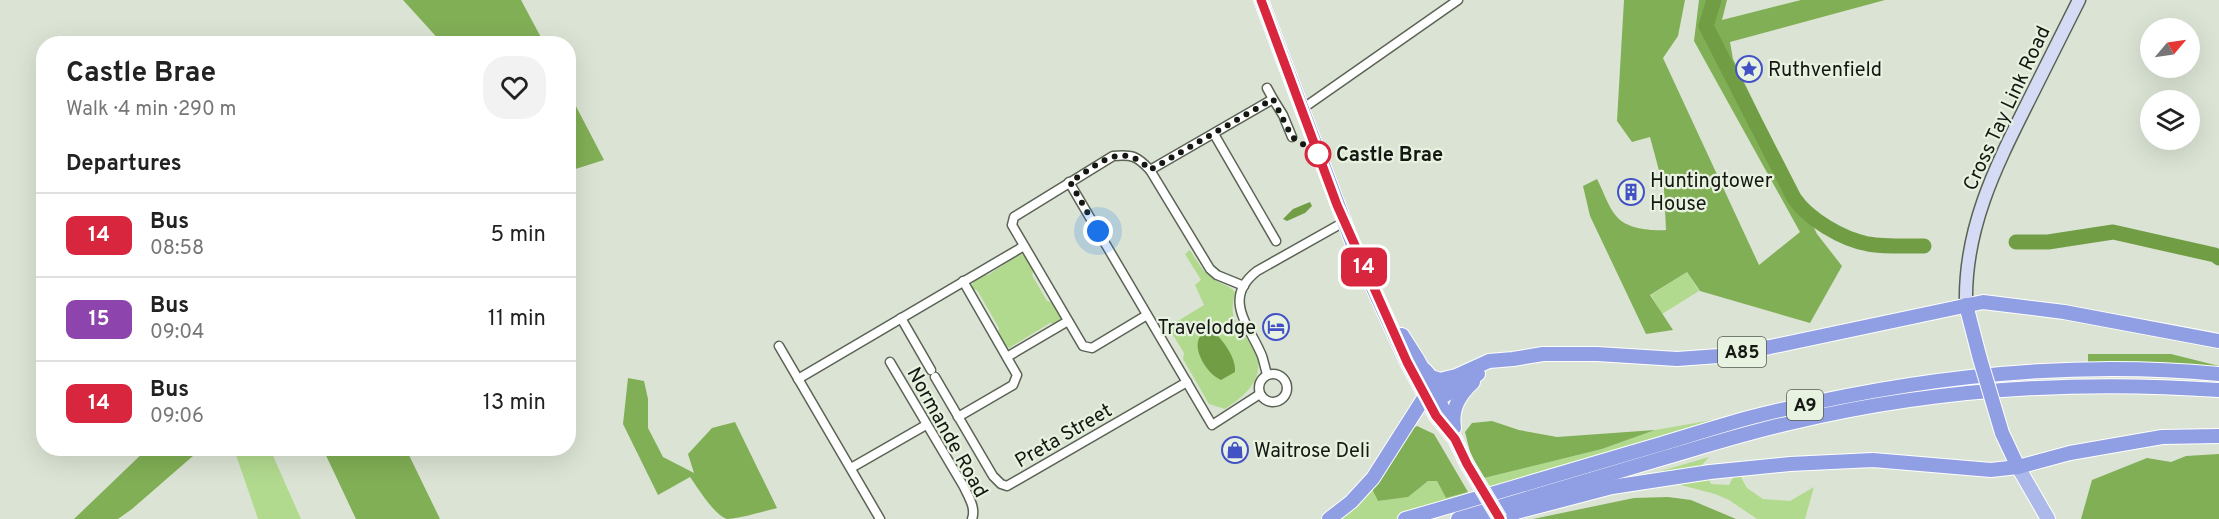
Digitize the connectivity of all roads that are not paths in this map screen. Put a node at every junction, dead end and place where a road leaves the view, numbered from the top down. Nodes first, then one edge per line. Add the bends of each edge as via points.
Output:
1 (1261, 0) edge
2 (1458, 0) edge
3 (2079, 0) edge
4 (1267, 88) dead end
5 (1273, 99) junction
6 (1302, 109) junction
7 (1214, 134) junction
8 (1292, 137) dead end
9 (1150, 170) junction
10 (1070, 182) junction
11 (1344, 222) junction
12 (1276, 241) dead end
13 (1024, 246) junction
14 (963, 281) junction
15 (1244, 286) junction
16 (1966, 305) junction
17 (1383, 308) junction
18 (1148, 315) junction
19 (901, 318) junction
20 (1068, 321) junction
21 (2219, 341) edge
22 (779, 346) dead end
23 (1007, 357) junction
24 (1513, 359) junction
25 (890, 362) dead end
26 (1486, 369) junction
27 (2219, 374) edge
28 (1267, 375) junction
29 (798, 379) junction
30 (1187, 382) junction
31 (2219, 390) edge
32 (1260, 394) junction
33 (1435, 394) junction
34 (958, 417) junction
35 (926, 425) junction
36 (2219, 436) edge
37 (1455, 439) junction
38 (2018, 467) junction
39 (851, 468) junction
40 (880, 519) edge
41 (972, 519) edge
42 (1329, 519) edge
43 (1405, 519) edge
44 (1458, 519) edge
45 (1488, 519) edge
46 (1500, 519) edge
47 (2048, 519) edge

1 - 6 highway, A85
2 - 6 street
3 - 16 main road, Cross Tay Link Road via 1989,184 1969,251
4 - 5 street
5 - 7 street
5 - 8 street
6 - 11 highway, A85
7 - 9 street
7 - 12 street
9 - 10 street via 1130,154 1113,156
9 - 15 street via 1210,269
10 - 13 street via 1014,217 1012,225
10 - 18 street
11 - 15 street via 1257,271
11 - 17 highway, A85
13 - 14 street
13 - 20 street
14 - 19 street
14 - 23 street
15 - 28 street via 1240,312
16 - 21 highway via 1983,302 2024,306
16 - 24 highway, A85 via 1719,356 1677,359 1543,354
16 - 38 highway, bridge via 2002,433
17 - 33 highway, A85 via 1425,370
17 - 33 highway, A85 via 1407,362
18 - 20 street via 1092,348 1083,346
18 - 30 street
19 - 29 street
19 - 34 street, Preta Street
20 - 23 street
22 - 29 street
23 - 34 street via 1017,375 1013,384
24 - 26 highway, A85
24 - 33 highway via 1489,361
25 - 35 street, Normande Road
26 - 33 highway, A85
26 - 37 highway, A85 via 1463,391 1455,406
27 - 43 highway, A9 via 2092,370 1968,377 1869,391 1752,417
28 - 32 street via 1259,385
28 - 32 street via 1280,375 1287,390 1275,402
29 - 39 street
30 - 32 street via 1212,425
30 - 34 street, Preta Street via 1007,486 994,477
31 - 44 highway, A9 via 2130,385 2040,387 1896,402 1789,423
33 - 37 highway, A85 via 1436,416
33 - 42 highway via 1372,478
35 - 39 street
35 - 41 street, Normande Road via 964,487 973,506
36 - 38 highway via 2162,437 2070,453
37 - 46 highway, A85, bridge
38 - 45 highway via 1991,470 1873,460 1790,464 1612,487
38 - 47 main road
39 - 40 street

